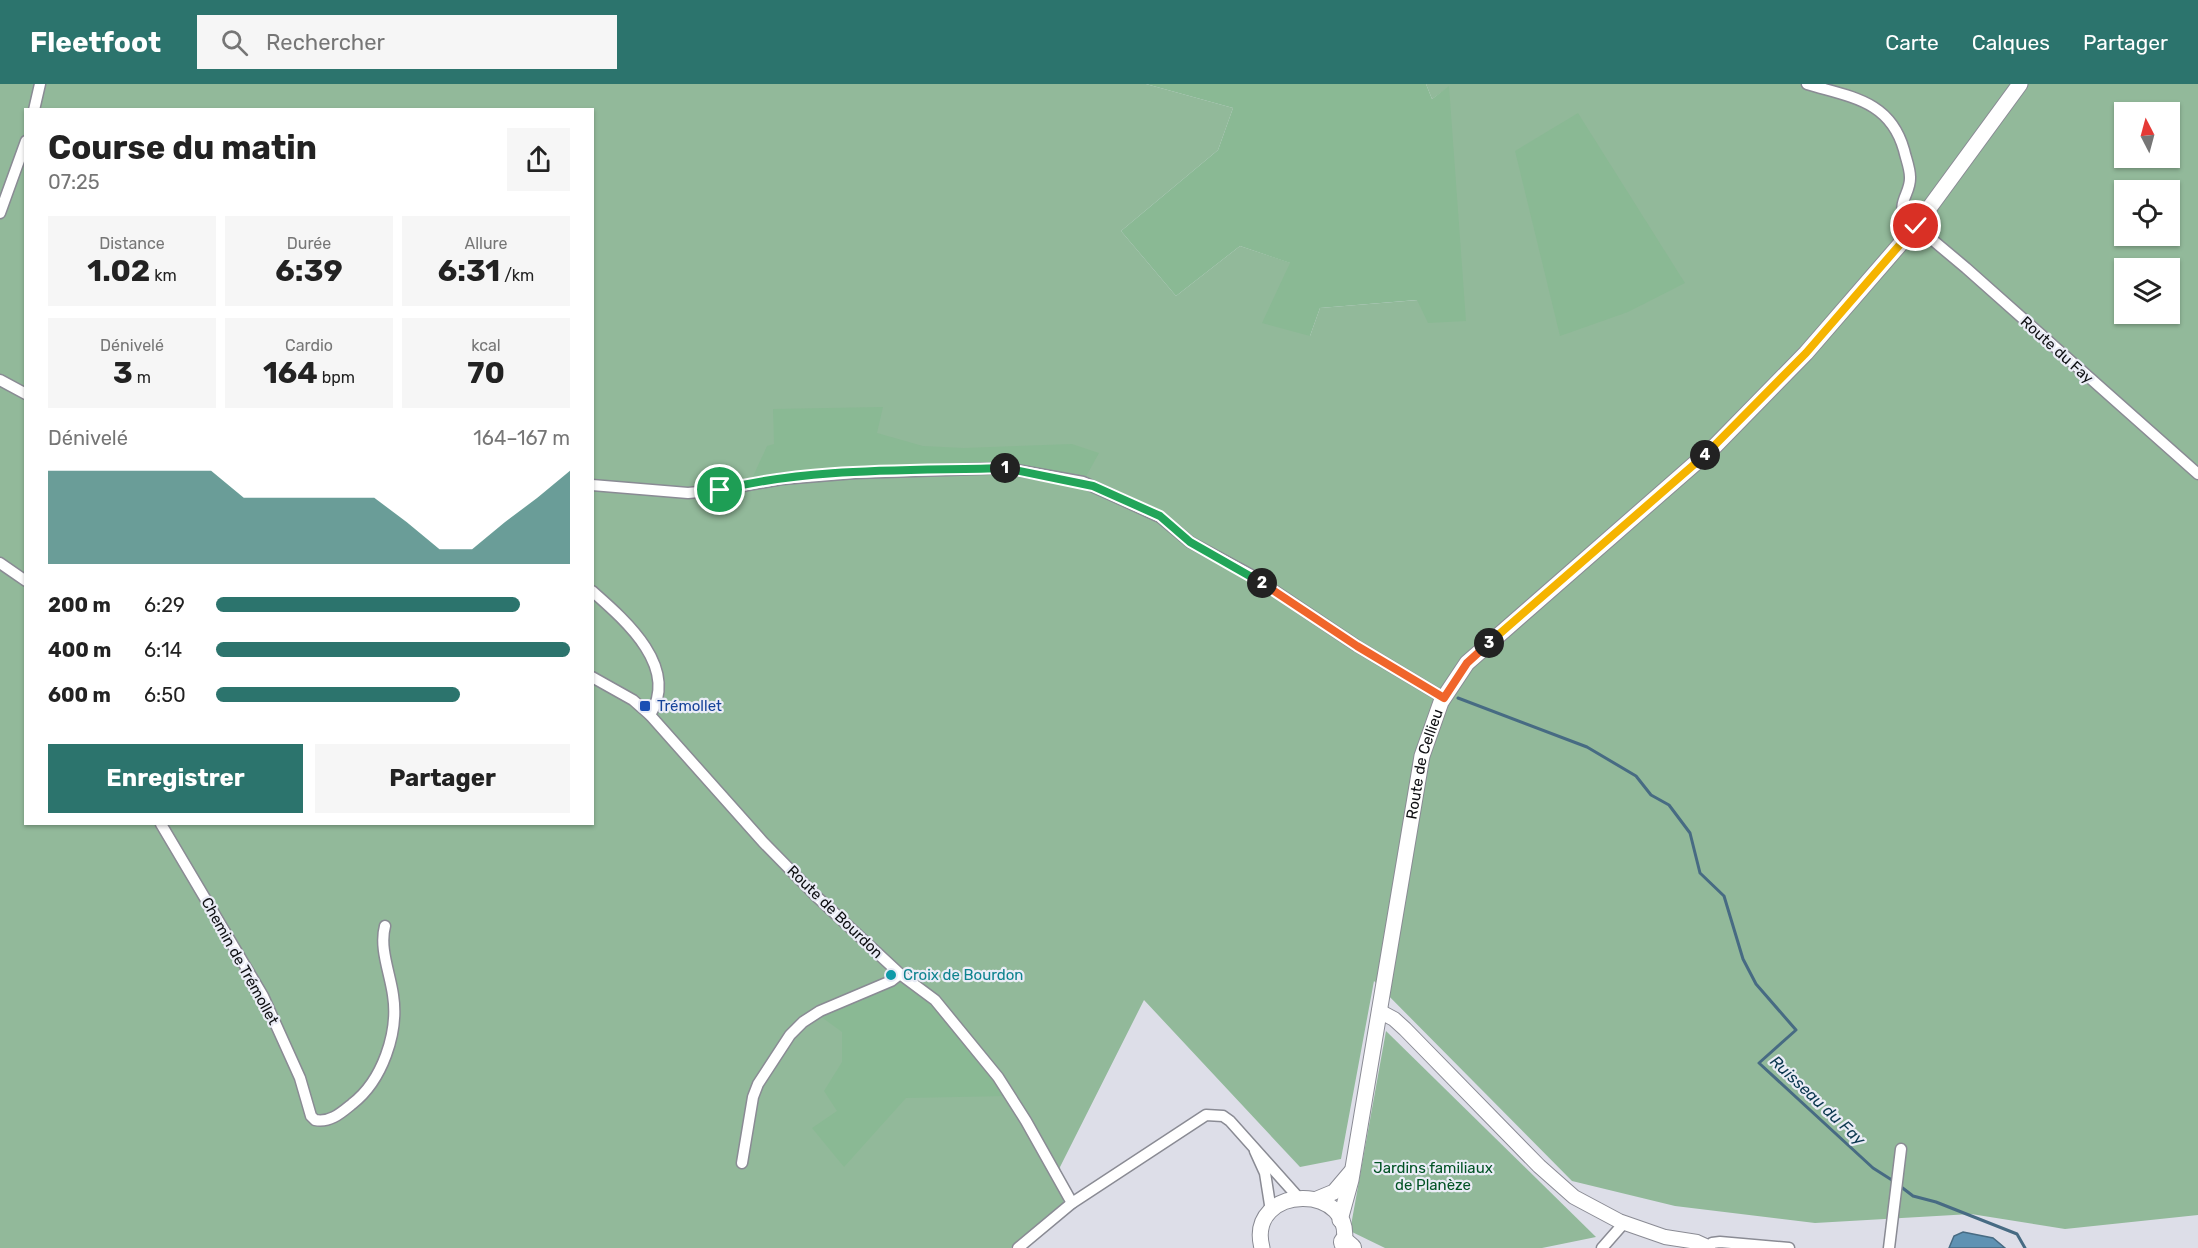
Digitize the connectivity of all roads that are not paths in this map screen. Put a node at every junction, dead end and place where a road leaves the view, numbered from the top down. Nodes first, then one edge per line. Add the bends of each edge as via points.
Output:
1 (40, 84) edge
2 (1807, 84) edge
3 (2020, 84) edge
4 (34, 108) edge
5 (24, 147) edge
6 (0, 213) edge
7 (1916, 226) junction
8 (0, 380) edge
9 (24, 393) edge
10 (2198, 474) edge
11 (594, 485) edge
12 (0, 563) edge
13 (24, 580) edge
14 (594, 593) edge
15 (594, 678) edge
16 (1444, 698) junction
17 (650, 715) junction
18 (162, 825) edge
19 (385, 926) dead end
20 (900, 974) junction
21 (1379, 1011) junction
22 (1250, 1143) junction
23 (1901, 1149) dead end
24 (742, 1163) dead end
25 (1352, 1170) junction
26 (1298, 1197) junction
27 (1317, 1199) junction
28 (1069, 1206) junction
29 (1271, 1211) junction
30 (1340, 1220) junction
31 (1623, 1223) junction
32 (1346, 1246) edge
33 (1708, 1247) edge
34 (1018, 1248) edge
35 (1262, 1248) edge
36 (1602, 1248) edge
37 (1789, 1248) edge
38 (1889, 1248) edge

1 - 4 street
2 - 7 street via 1858,99 1891,120 1910,175 1902,210
3 - 7 main road, Route de Cellieu
5 - 6 street
7 - 10 street, Route du Fay
7 - 16 main road, Route de Cellieu via 1806,353 1715,446 1467,663
8 - 9 street
11 - 16 street via 688,493 845,474 1006,468 1083,482 1160,516 1190,542 1251,575
12 - 13 street
14 - 17 street via 638,636 653,662 659,693
15 - 17 street, Route de Bourdon via 633,700
16 - 21 main road, Route de Cellieu via 1422,756
17 - 20 street, Route de Bourdon via 778,858
18 - 19 street, Chemin de Trémollet via 263,996 315,1120 329,1120 358,1100 372,1086 383,1062 394,1004 385,954
20 - 24 street via 820,1011 790,1035 753,1097
20 - 28 street, Route de Bourdon via 935,1000 998,1077 1026,1121
21 - 25 main road, Route de Cellieu
21 - 31 street via 1405,1029 1574,1197
22 - 26 street
22 - 28 street via 1223,1116 1206,1114
22 - 29 street via 1265,1173
23 - 38 street
25 - 27 main road via 1334,1192
25 - 30 main road, Route de Cellieu
26 - 27 main road
26 - 29 main road
27 - 30 main road via 1334,1210
28 - 34 street
29 - 35 main road via 1262,1230
30 - 32 main road
31 - 33 street
31 - 36 street
33 - 37 street via 1720,1242

